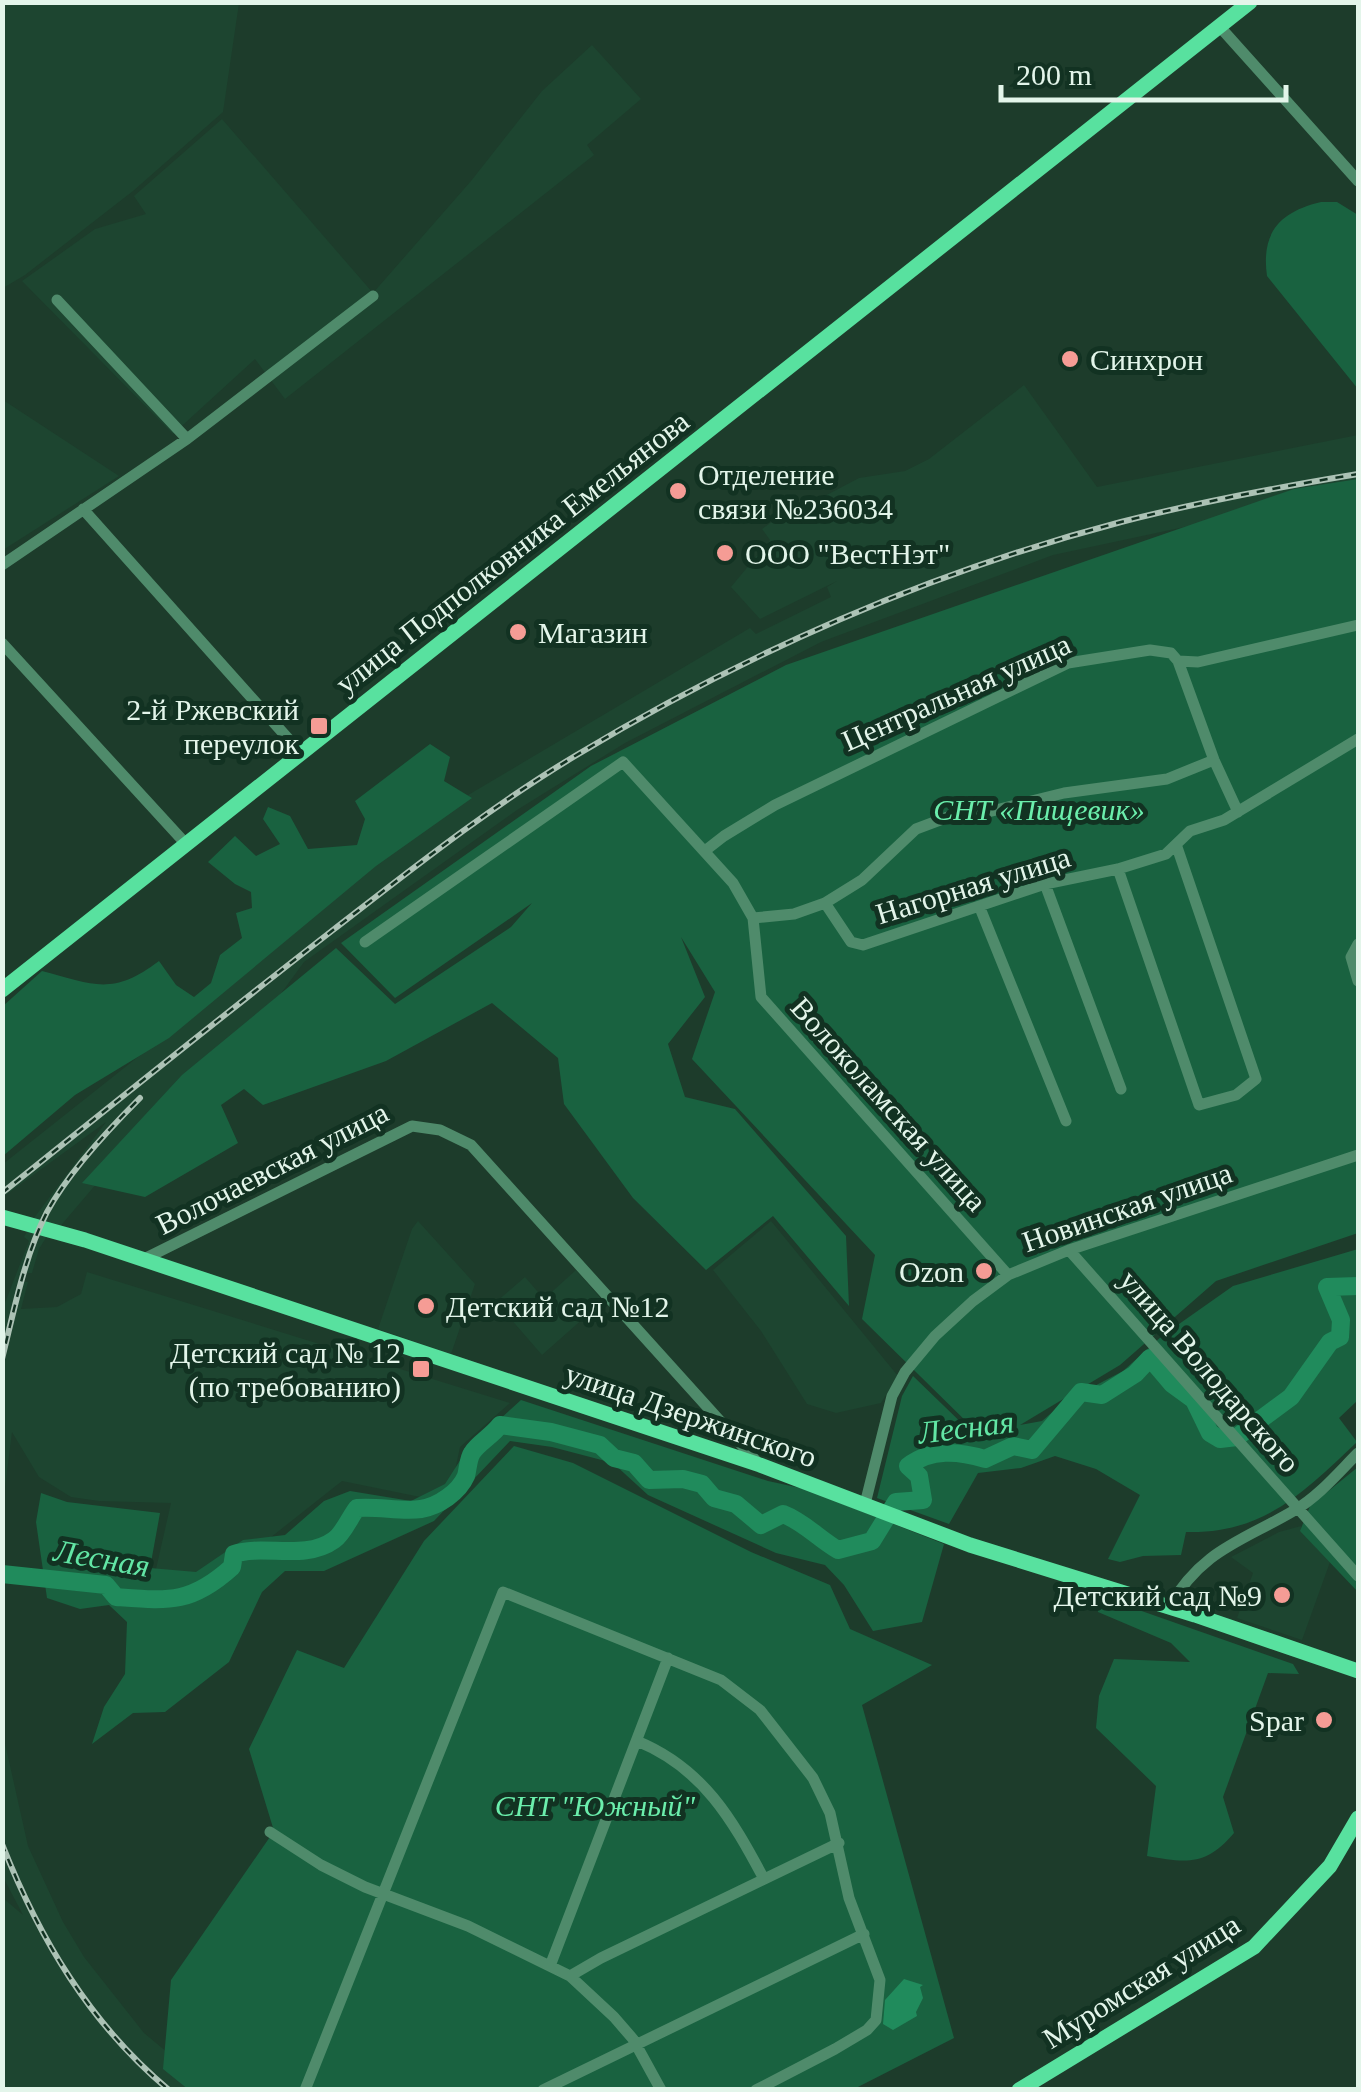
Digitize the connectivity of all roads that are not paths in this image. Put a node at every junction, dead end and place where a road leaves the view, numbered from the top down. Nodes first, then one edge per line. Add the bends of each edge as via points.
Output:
1 (1250, 3) edge
2 (1220, 27) junction
3 (1358, 181) edge
4 (373, 296) dead end
5 (57, 300) dead end
6 (187, 439) junction
7 (83, 509) junction
8 (2, 564) edge
9 (1358, 625) edge
10 (2, 642) edge
11 (1178, 661) junction
12 (1358, 738) edge
13 (301, 753) junction
14 (1214, 760) junction
15 (1238, 812) junction
16 (186, 844) junction
17 (1177, 846) junction
18 (706, 850) junction
19 (1118, 869) junction
20 (1044, 884) junction
21 (825, 903) junction
22 (980, 908) junction
23 (753, 918) junction
24 (365, 942) dead end
25 (1358, 944) edge
26 (1358, 981) edge
27 (2, 990) edge
28 (1121, 1088) dead end
29 (1066, 1121) dead end
30 (1358, 1155) edge
31 (2, 1217) edge
32 (1069, 1250) junction
33 (142, 1260) junction
34 (1008, 1275) junction
35 (1358, 1454) edge
36 (760, 1465) junction
37 (865, 1504) junction
38 (1298, 1508) junction
39 (1358, 1576) edge
40 (1169, 1607) junction
41 (668, 1658) junction
42 (1358, 1671) edge
43 (637, 1740) junction
44 (1358, 1818) edge
45 (270, 1832) dead end
46 (838, 1843) junction
47 (764, 1879) junction
48 (382, 1893) junction
49 (864, 1934) junction
50 (550, 1966) junction
51 (570, 1976) junction
52 (636, 2044) junction
53 (306, 2090) edge
54 (542, 2090) edge
55 (661, 2090) edge
56 (756, 2090) edge
57 (1019, 2090) edge

1 - 2 main road, улица Подполковника Емельянова
2 - 3 street
2 - 13 main road, улица Подполковника Емельянова
4 - 6 street
5 - 6 street
6 - 7 street
7 - 8 street
7 - 13 street
9 - 11 street, Центральная улица
10 - 16 street
11 - 14 street
11 - 18 street, Центральная улица via 1172,653 1150,650 1068,662 775,804
12 - 15 street, Нагорная улица
13 - 16 main road, улица Подполковника Емельянова
14 - 15 street
14 - 21 street via 1167,779 956,814 916,829 862,880
15 - 17 street, Нагорная улица via 1190,831
16 - 27 main road, улица Подполковника Емельянова
17 - 19 street, Нагорная улица
17 - 19 street via 1256,1079 1236,1095 1199,1105
18 - 23 street, Волоколамская улица
18 - 24 street, Волоколамская улица via 623,762
19 - 20 street, Нагорная улица
20 - 22 street, Нагорная улица
20 - 28 street
21 - 22 street, Нагорная улица via 852,942 863,945
21 - 23 street
22 - 29 street
23 - 34 street, Волоколамская улица via 761,997
25 - 26 street via 1351,958
30 - 32 street, Новинская улица
31 - 33 main road, улица Дзержинского
32 - 34 street, Новинская улица
32 - 38 street, улица Володарского
33 - 36 main road, улица Дзержинского
33 - 36 street, Волочаевская улица via 412,1126 440,1130 471,1145
34 - 37 street, Новинская улица via 935,1336 905,1372 892,1396
35 - 38 street, улица Володарского
36 - 37 main road, улица Дзержинского
37 - 40 main road, улица Дзержинского via 970,1545
38 - 39 street
38 - 40 street via 1198,1566
40 - 42 main road, улица Дзержинского
41 - 43 street
41 - 46 street via 721,1680 760,1710 813,1778
41 - 48 street via 503,1592
43 - 47 street via 674,1760 708,1791 736,1825
43 - 50 street
44 - 57 main road, Муромская улица via 1330,1866 1254,1947
45 - 48 street
46 - 47 street
46 - 49 street
47 - 51 street
48 - 50 street
48 - 53 street
49 - 52 street
49 - 56 street via 880,1980 876,2020
50 - 51 street
51 - 52 street
52 - 54 street
52 - 55 street

